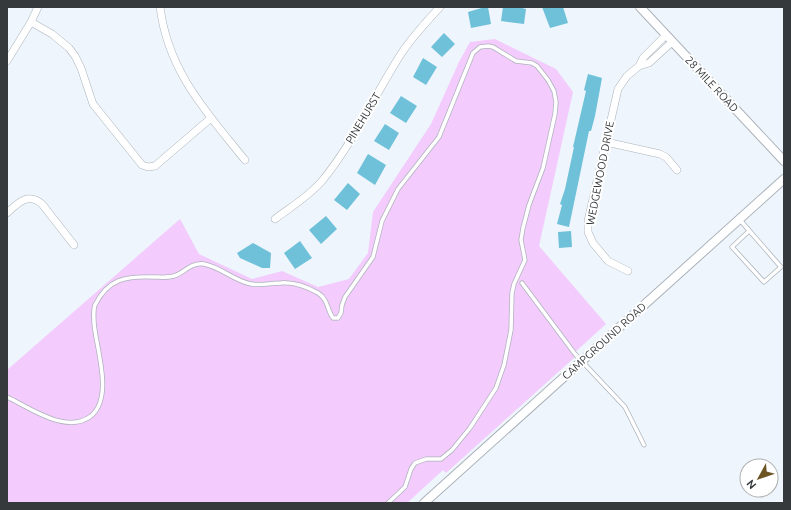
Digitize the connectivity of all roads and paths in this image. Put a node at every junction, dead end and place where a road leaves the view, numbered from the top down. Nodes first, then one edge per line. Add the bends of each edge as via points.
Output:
1 (38, 7) edge
2 (160, 7) edge
3 (440, 7) edge
4 (640, 7) edge
5 (31, 22) junction
6 (669, 38) junction
7 (7, 61) edge
8 (211, 118) junction
9 (606, 142) junction
10 (245, 160) dead end
11 (784, 161) edge
12 (677, 170) dead end
13 (784, 179) edge
14 (7, 213) edge
15 (275, 219) dead end
16 (739, 219) junction
17 (749, 231) junction
18 (74, 245) dead end
19 (628, 271) dead end
20 (522, 283) dead end
21 (582, 361) junction
22 (7, 397) edge
23 (644, 445) dead end
24 (388, 503) edge
25 (424, 503) edge

1 - 5 street
2 - 8 street via 174,61 194,96
3 - 15 street, PINEHURST via 424,23 401,54 341,156 321,182
4 - 6 street, 28 MILE ROAD
5 - 7 street
5 - 8 street via 69,48 81,68 93,104 142,165 155,166
6 - 9 street, WEDGEWOOD DRIVE via 649,63 639,66 627,76 618,89
6 - 11 street, 28 MILE ROAD
8 - 10 street
9 - 12 street via 660,154
9 - 19 street, WEDGEWOOD DRIVE via 588,221 588,232 593,243 608,261
13 - 16 street, CAMPGROUND ROAD
14 - 18 street via 24,200 37,200
16 - 17 lane
16 - 21 street, CAMPGROUND ROAD
17 - 17 lane via 781,267 764,282 732,247
20 - 21 lane
21 - 23 lane via 624,407
21 - 25 street, CAMPGROUND ROAD
22 - 24 lane via 36,413 66,421 82,421 92,415 102,392 94,307 109,286 128,277 169,277 195,264 205,264 221,269 249,284 290,283 317,293 325,298 333,318 338,318 345,297 373,257 382,221 398,189 439,137 473,53 480,47 493,47 510,59 537,66 551,86 556,102 543,168 523,228 521,240 524,260 512,294 508,344 496,388 470,428 452,450 441,458 415,463 405,487

